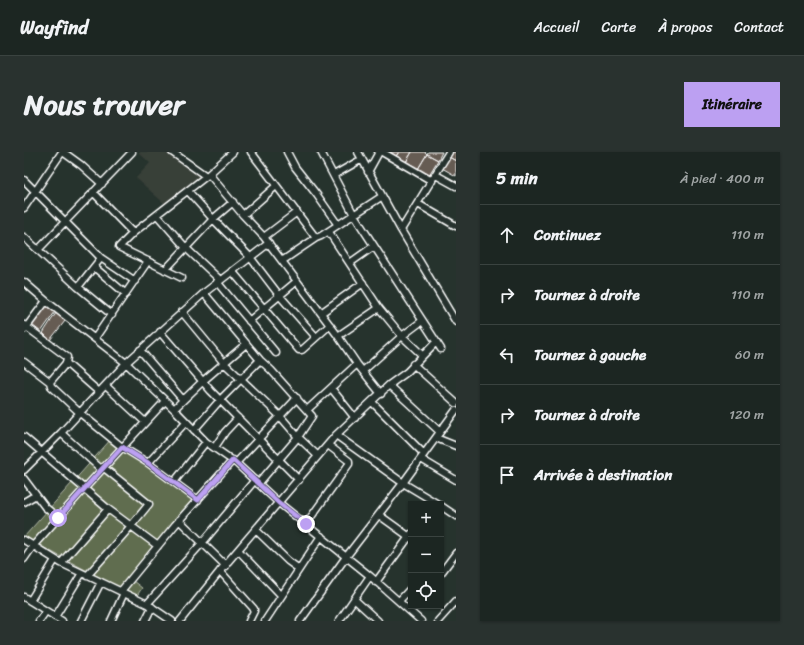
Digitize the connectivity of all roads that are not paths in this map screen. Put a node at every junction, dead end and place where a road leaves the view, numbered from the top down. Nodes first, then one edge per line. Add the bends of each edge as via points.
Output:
1 (62, 152) edge
2 (172, 152) edge
3 (232, 152) edge
4 (252, 152) edge
5 (287, 152) edge
6 (321, 152) edge
7 (358, 152) edge
8 (381, 152) edge
9 (449, 152) edge
10 (130, 153) edge
11 (362, 159) junction
12 (368, 172) junction
13 (208, 175) junction
14 (334, 175) junction
15 (434, 178) junction
16 (24, 180) edge
17 (102, 184) junction
18 (276, 186) junction
19 (456, 186) edge
20 (188, 191) junction
21 (35, 192) junction
22 (93, 192) junction
23 (381, 197) junction
24 (233, 202) junction
25 (418, 204) junction
26 (24, 208) edge
27 (297, 212) junction
28 (157, 215) junction
29 (244, 215) junction
30 (354, 215) junction
31 (213, 219) junction
32 (65, 222) junction
33 (338, 225) junction
34 (456, 226) edge
35 (401, 230) junction
36 (329, 232) junction
37 (133, 233) junction
38 (24, 237) edge
39 (264, 237) junction
40 (316, 238) junction
41 (269, 243) junction
42 (374, 246) junction
43 (186, 248) junction
44 (38, 250) junction
45 (250, 257) junction
46 (101, 258) junction
47 (148, 261) junction
48 (282, 261) junction
49 (350, 263) junction
50 (94, 267) junction
51 (165, 270) junction
52 (232, 271) junction
53 (182, 278) dead end
54 (297, 280) junction
55 (135, 281) junction
56 (218, 281) junction
57 (24, 282) edge
58 (363, 283) junction
59 (78, 287) junction
60 (204, 293) junction
61 (126, 294) junction
62 (279, 295) junction
63 (46, 302) junction
64 (264, 308) junction
65 (379, 308) junction
66 (182, 312) junction
67 (321, 313) junction
68 (112, 315) junction
69 (249, 321) junction
70 (422, 321) junction
71 (456, 322) edge
72 (330, 325) junction
73 (25, 327) edge
74 (160, 332) junction
75 (338, 336) junction
76 (402, 336) junction
77 (316, 337) junction
78 (95, 338) junction
79 (436, 342) junction
80 (246, 344) junction
81 (441, 349) dead end
82 (140, 350) junction
83 (276, 353) dead end
84 (422, 355) junction
85 (260, 360) junction
86 (24, 362) edge
87 (66, 363) junction
88 (126, 363) junction
89 (224, 363) junction
90 (357, 364) junction
91 (414, 364) junction
92 (363, 371) junction
93 (242, 379) junction
94 (202, 381) junction
95 (50, 382) junction
96 (390, 385) junction
97 (106, 386) junction
98 (331, 388) junction
99 (99, 392) junction
100 (381, 394) junction
101 (297, 398) junction
102 (183, 400) junction
103 (220, 400) junction
104 (165, 401) junction
105 (372, 402) junction
106 (456, 403) edge
107 (174, 409) junction
108 (307, 410) junction
109 (456, 410) edge
110 (80, 413) junction
111 (280, 416) junction
112 (238, 418) junction
113 (355, 418) junction
114 (145, 422) junction
115 (186, 422) junction
116 (194, 430) junction
117 (440, 432) junction
118 (61, 433) junction
119 (336, 434) junction
120 (24, 437) edge
121 (298, 437) junction
122 (436, 438) junction
123 (258, 439) junction
124 (206, 442) junction
125 (328, 445) junction
126 (456, 446) edge
127 (122, 447) junction
128 (215, 447) junction
129 (42, 453) junction
130 (318, 456) junction
131 (422, 456) junction
132 (278, 460) junction
133 (235, 461) junction
134 (148, 463) junction
135 (102, 468) junction
136 (24, 470) edge
137 (299, 480) junction
138 (456, 480) edge
139 (25, 482) edge
140 (174, 482) junction
141 (257, 482) junction
142 (404, 482) junction
143 (84, 489) junction
144 (36, 495) junction
145 (198, 500) junction
146 (432, 501) edge
147 (24, 502) edge
148 (279, 503) junction
149 (444, 508) edge
150 (108, 509) junction
151 (379, 515) junction
152 (456, 516) edge
153 (58, 518) junction
154 (179, 520) junction
155 (306, 524) junction
156 (131, 526) junction
157 (256, 530) junction
158 (408, 535) edge
159 (321, 536) junction
160 (409, 537) edge
161 (24, 540) edge
162 (203, 542) junction
163 (33, 546) junction
164 (158, 546) junction
165 (238, 551) junction
166 (456, 553) edge
167 (346, 557) junction
168 (24, 559) edge
169 (58, 561) junction
170 (226, 566) junction
171 (299, 569) junction
172 (444, 569) edge
173 (220, 571) junction
174 (85, 575) junction
175 (370, 576) junction
176 (101, 582) junction
177 (376, 582) junction
178 (122, 592) junction
179 (408, 592) edge
180 (281, 595) junction
181 (27, 599) edge
182 (354, 599) junction
183 (456, 601) edge
184 (399, 602) junction
185 (149, 606) junction
186 (408, 607) edge
187 (412, 609) edge
188 (46, 611) junction
189 (55, 617) junction
190 (39, 621) edge
191 (62, 621) edge
192 (81, 621) edge
193 (111, 621) edge
194 (145, 621) edge
195 (172, 621) edge
196 (180, 621) edge
197 (249, 621) edge
198 (266, 621) edge
199 (300, 621) edge
200 (339, 621) edge
201 (378, 621) edge
202 (421, 621) edge
203 (438, 621) edge

1 - 17 street
1 - 21 street
2 - 13 street
3 - 13 street
4 - 18 street
5 - 33 street
6 - 14 street
7 - 11 street
8 - 12 street
8 - 15 street
9 - 15 street
10 - 17 street
11 - 12 street
11 - 14 street
12 - 23 street
13 - 20 street
13 - 24 street
14 - 30 street
15 - 19 street
15 - 25 street
16 - 21 street
17 - 22 street
18 - 27 street
18 - 29 street
20 - 28 street
20 - 31 street
21 - 26 street
21 - 32 street
22 - 32 street
22 - 37 street
23 - 30 street
23 - 35 street
24 - 29 street
24 - 31 street
25 - 34 street
25 - 35 street
27 - 39 street
27 - 40 street
28 - 37 street
28 - 43 street
29 - 39 street
30 - 33 street
30 - 42 street
31 - 43 street
31 - 45 street
32 - 44 street
32 - 46 street
33 - 36 street
35 - 71 street
36 - 40 street
36 - 49 street
37 - 47 street via 118,247
38 - 44 street
39 - 41 street
40 - 48 street
41 - 45 street
41 - 48 street
42 - 49 street
42 - 70 street
43 - 51 street
43 - 56 street
44 - 59 street
45 - 52 street
45 - 62 street
46 - 50 street
46 - 55 street
47 - 51 street
47 - 55 street
48 - 54 street
49 - 58 street
50 - 59 street
50 - 61 street
51 - 53 street
52 - 56 street
52 - 64 street
54 - 62 street
54 - 67 street
55 - 61 street
56 - 60 street
56 - 69 street
57 - 63 street
58 - 65 street
58 - 67 street
59 - 68 street
60 - 66 street
60 - 80 street
61 - 68 street
62 - 64 street
62 - 77 street
63 - 73 street
63 - 78 street
64 - 69 street
64 - 77 street via 299,350
65 - 75 street
65 - 76 street
66 - 74 street
66 - 89 street
67 - 72 street
68 - 78 street
69 - 83 street
70 - 76 street
70 - 79 street
72 - 75 street
72 - 77 street
73 - 87 street via 67,357
74 - 82 street
74 - 94 street
75 - 90 street
76 - 84 street
76 - 92 street
78 - 88 street
79 - 81 street
79 - 84 street
80 - 85 street
80 - 89 street
82 - 88 street
82 - 102 street
84 - 91 street
85 - 93 street
85 - 101 street
86 - 95 street
87 - 95 street
87 - 99 street
88 - 97 street
88 - 104 street
89 - 93 street
89 - 94 street
90 - 92 street
90 - 98 street
91 - 96 street
91 - 106 street
92 - 100 street
93 - 103 street
93 - 111 street
94 - 102 street
94 - 103 street
95 - 110 street via 51,386
96 - 100 street
96 - 117 street
97 - 99 street
97 - 114 street
98 - 108 street
98 - 113 street
99 - 110 street
100 - 105 street
101 - 108 street
101 - 111 street
102 - 107 street
103 - 112 street
103 - 116 street
104 - 107 street
104 - 114 street
105 - 113 street
105 - 131 street
107 - 115 street
108 - 121 street via 312,417
109 - 117 street
110 - 118 street
110 - 127 street
111 - 121 street
111 - 123 street
112 - 123 street
112 - 128 street
113 - 119 street
114 - 127 street
115 - 116 street
115 - 134 street
116 - 124 street
117 - 122 street
118 - 129 street
118 - 135 street
119 - 125 street
119 - 142 street
120 - 129 street
121 - 130 street
121 - 132 street
122 - 126 street
122 - 131 street
123 - 132 street
123 - 133 street
124 - 128 street
124 - 140 street
125 - 130 street
125 - 155 street via 349,461 349,464
127 - 134 street
127 - 135 street
128 - 133 street
129 - 136 street
129 - 143 street
130 - 137 street
131 - 138 street
131 - 142 street
132 - 137 street
132 - 141 street
133 - 141 street
133 - 145 street
134 - 140 street
135 - 143 street
135 - 156 street via 149,504
137 - 148 street
139 - 144 street
140 - 145 street
141 - 148 street
141 - 162 street
142 - 146 street
142 - 151 street
143 - 150 street
143 - 153 street
144 - 147 street
144 - 153 street
145 - 154 street
148 - 155 street
148 - 157 street
149 - 152 street
150 - 156 street
150 - 169 street
151 - 158 street
151 - 167 street
153 - 163 street
154 - 162 street
154 - 164 street
155 - 159 street
156 - 164 street
156 - 174 street
157 - 165 street
157 - 171 street
159 - 167 street
159 - 171 street
160 - 177 street
161 - 163 street
162 - 170 street
162 - 185 street
163 - 168 street
163 - 169 street
164 - 178 street
165 - 170 street
165 - 180 street
166 - 172 street
167 - 175 street
167 - 199 street
169 - 174 street
169 - 181 street
170 - 173 street
171 - 180 street
173 - 196 street
173 - 197 street via 254,609
174 - 176 street
174 - 189 street
175 - 177 street
175 - 182 street
176 - 178 street
176 - 192 street
177 - 184 street
178 - 185 street
178 - 193 street
179 - 184 street
180 - 198 street
181 - 188 street
182 - 200 street
182 - 201 street
183 - 203 street
184 - 186 street
185 - 194 street
185 - 195 street
187 - 202 street
188 - 189 street
188 - 190 street
189 - 191 street

